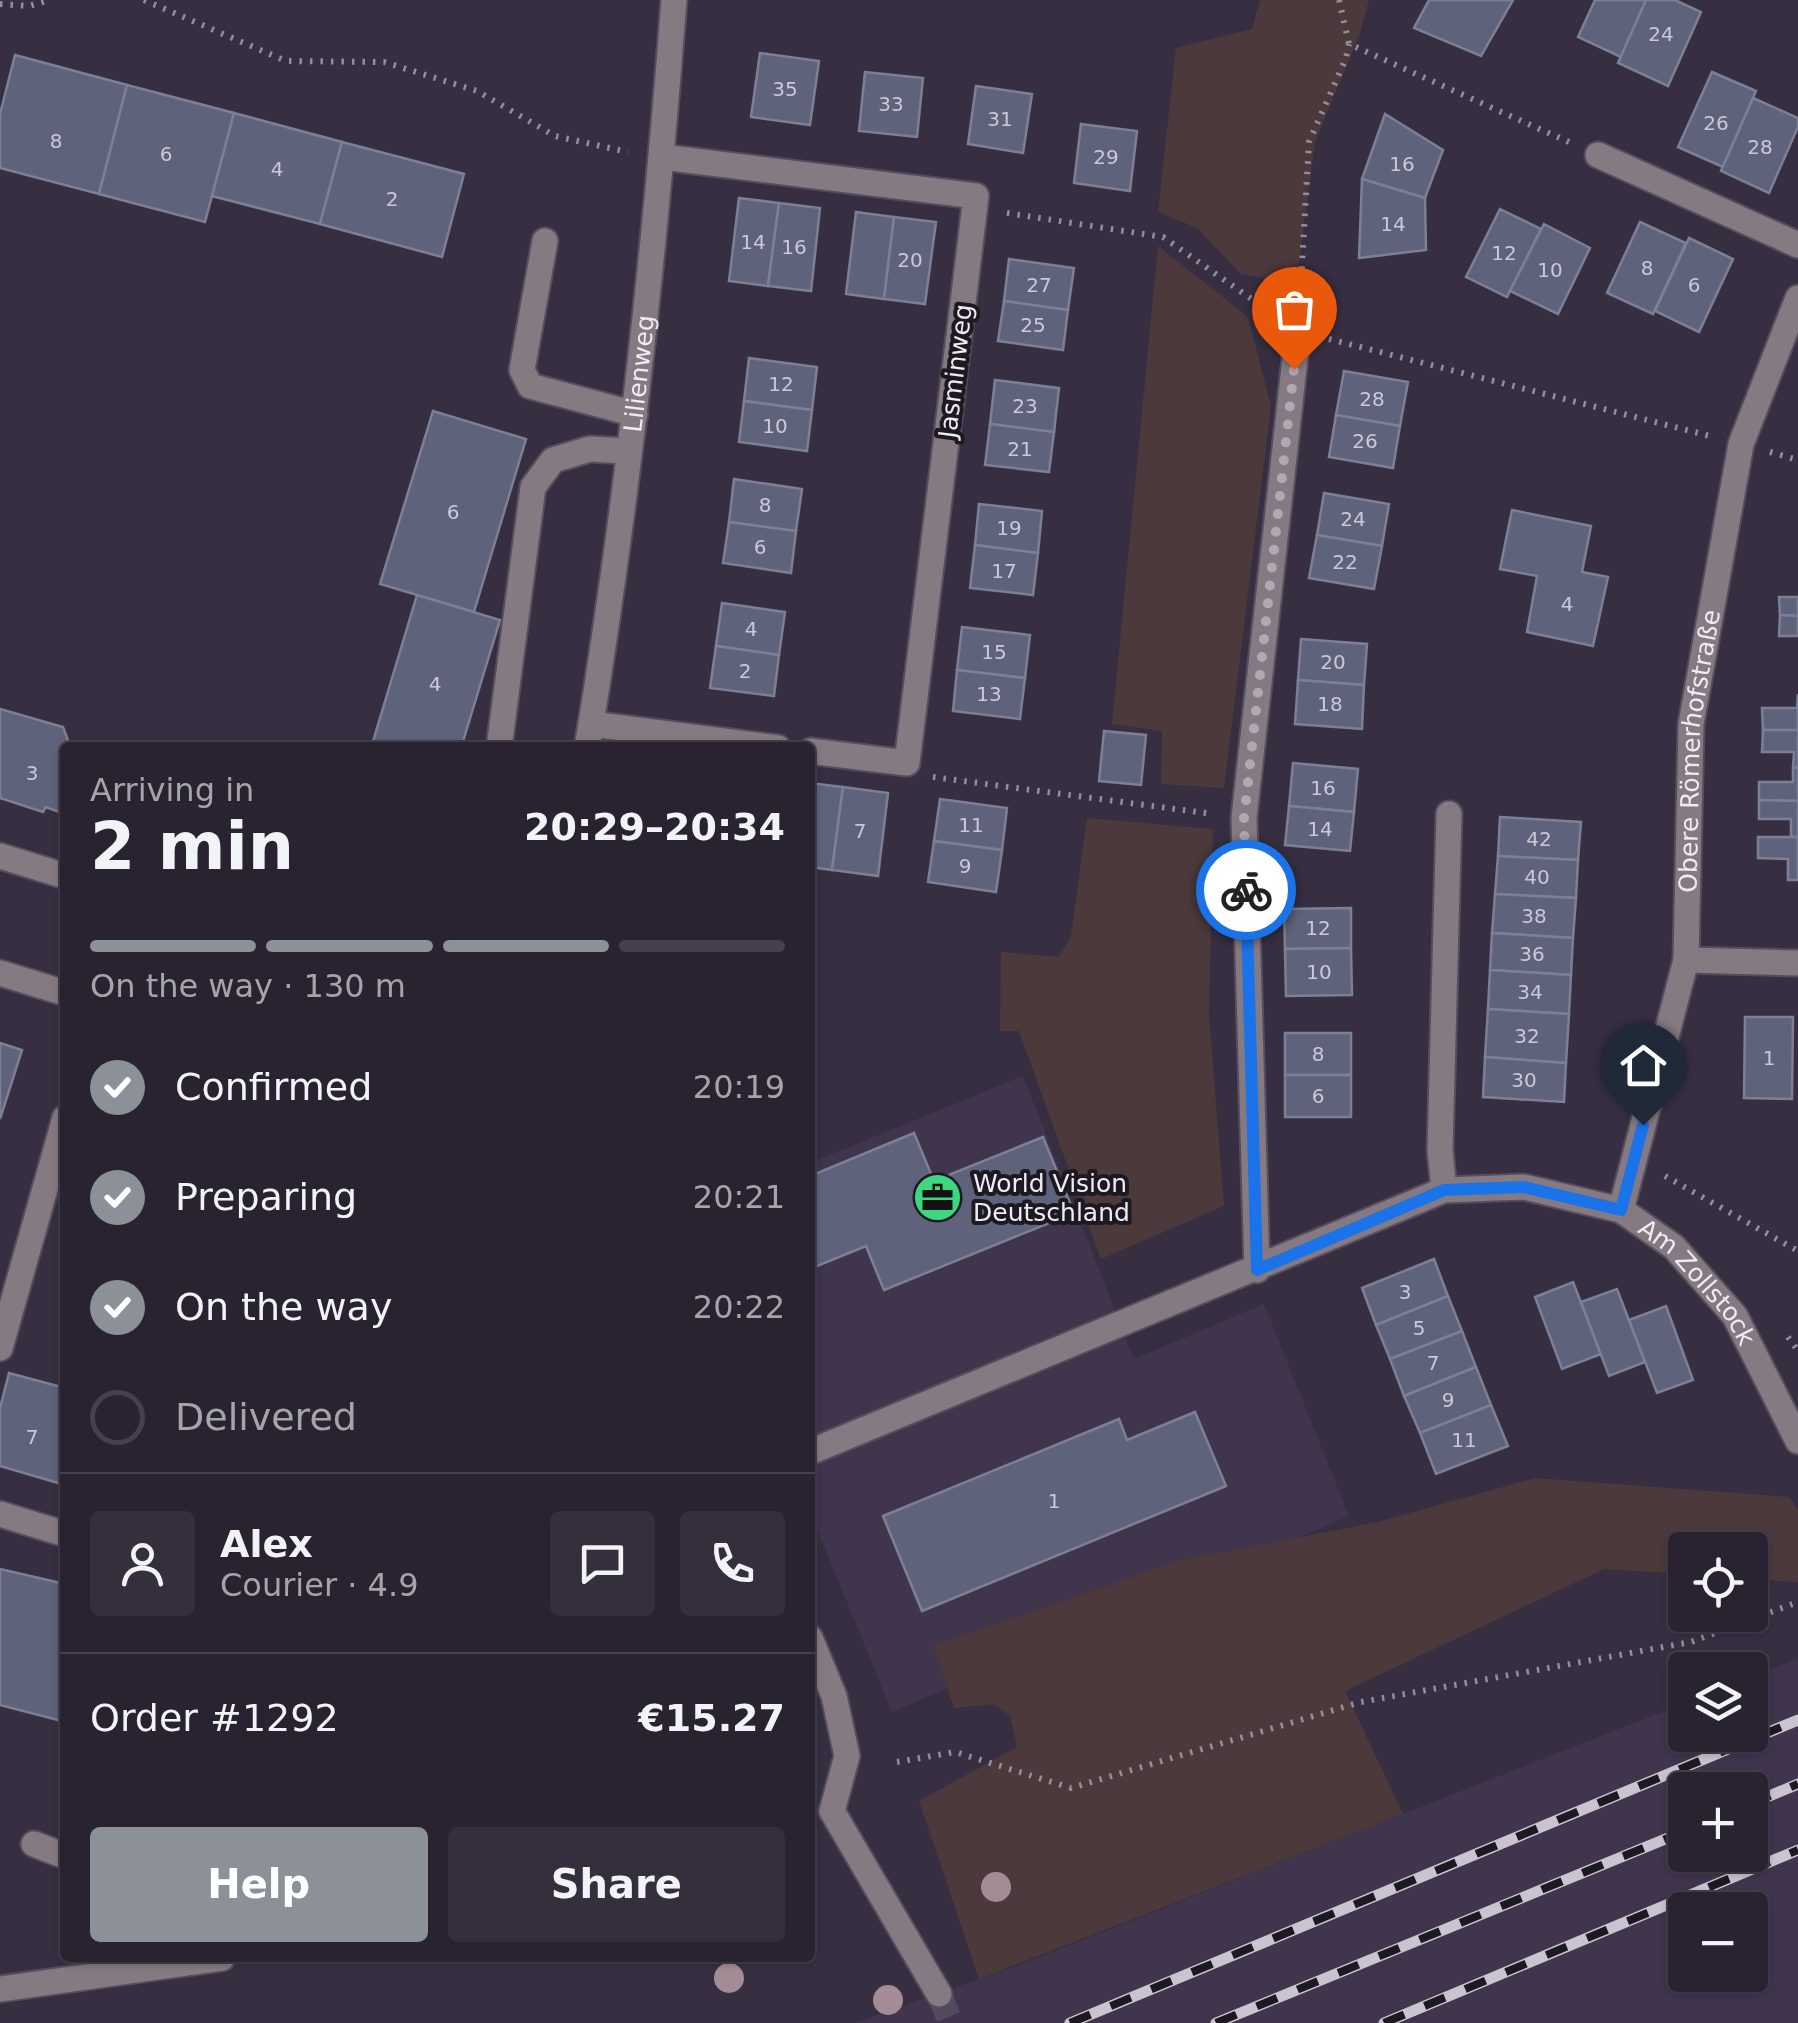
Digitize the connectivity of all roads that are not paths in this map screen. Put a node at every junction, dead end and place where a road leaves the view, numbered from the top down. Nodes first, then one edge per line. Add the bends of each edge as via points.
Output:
1 (674, 0) edge
2 (1598, 155) road end
3 (662, 157) junction
4 (545, 241) dead end
5 (1798, 245) edge
6 (1798, 298) edge
7 (1298, 332) road end
8 (635, 414) junction
9 (628, 451) junction
10 (589, 736) edge
11 (500, 742) edge
12 (684, 742) edge
13 (815, 753) edge
14 (1449, 814) dead end
15 (0, 856) edge
16 (60, 874) edge
17 (1686, 960) junction
18 (1798, 963) edge
19 (0, 973) edge
20 (60, 991) edge
21 (60, 1136) edge
22 (1444, 1190) junction
23 (1621, 1210) junction
24 (1257, 1270) junction
25 (0, 1348) edge
26 (1798, 1442) edge
27 (815, 1450) edge
28 (0, 1514) edge
29 (60, 1532) edge
30 (815, 1650) edge
31 (821, 1812) edge
32 (34, 1844) dead end
33 (60, 1854) edge
34 (193, 1962) edge
35 (0, 1989) edge
36 (939, 1994) tunnel mouth

1 - 3 street, Lilienweg
2 - 5 street
3 - 8 street, Lilienweg
3 - 13 street, Jasminweg via 976,196 907,763
4 - 8 street via 522,370 530,386
6 - 17 street, Obere Römerhofstraße via 1741,444 1691,724
7 - 24 street via 1244,818
8 - 9 street, Lilienweg
9 - 10 street, Lilienweg
9 - 11 street via 590,449 553,460 534,487
10 - 12 street
14 - 22 street
15 - 16 street
17 - 18 street
17 - 23 street, Obere Römerhofstraße
19 - 20 street
21 - 25 street
22 - 23 street, Am Zollstock via 1524,1187
22 - 24 street, Am Zollstock
23 - 26 street, Am Zollstock via 1674,1247 1735,1316
24 - 27 street, Am Zollstock
28 - 29 street
30 - 31 street via 847,1756
31 - 36 street
32 - 33 street
34 - 35 street

